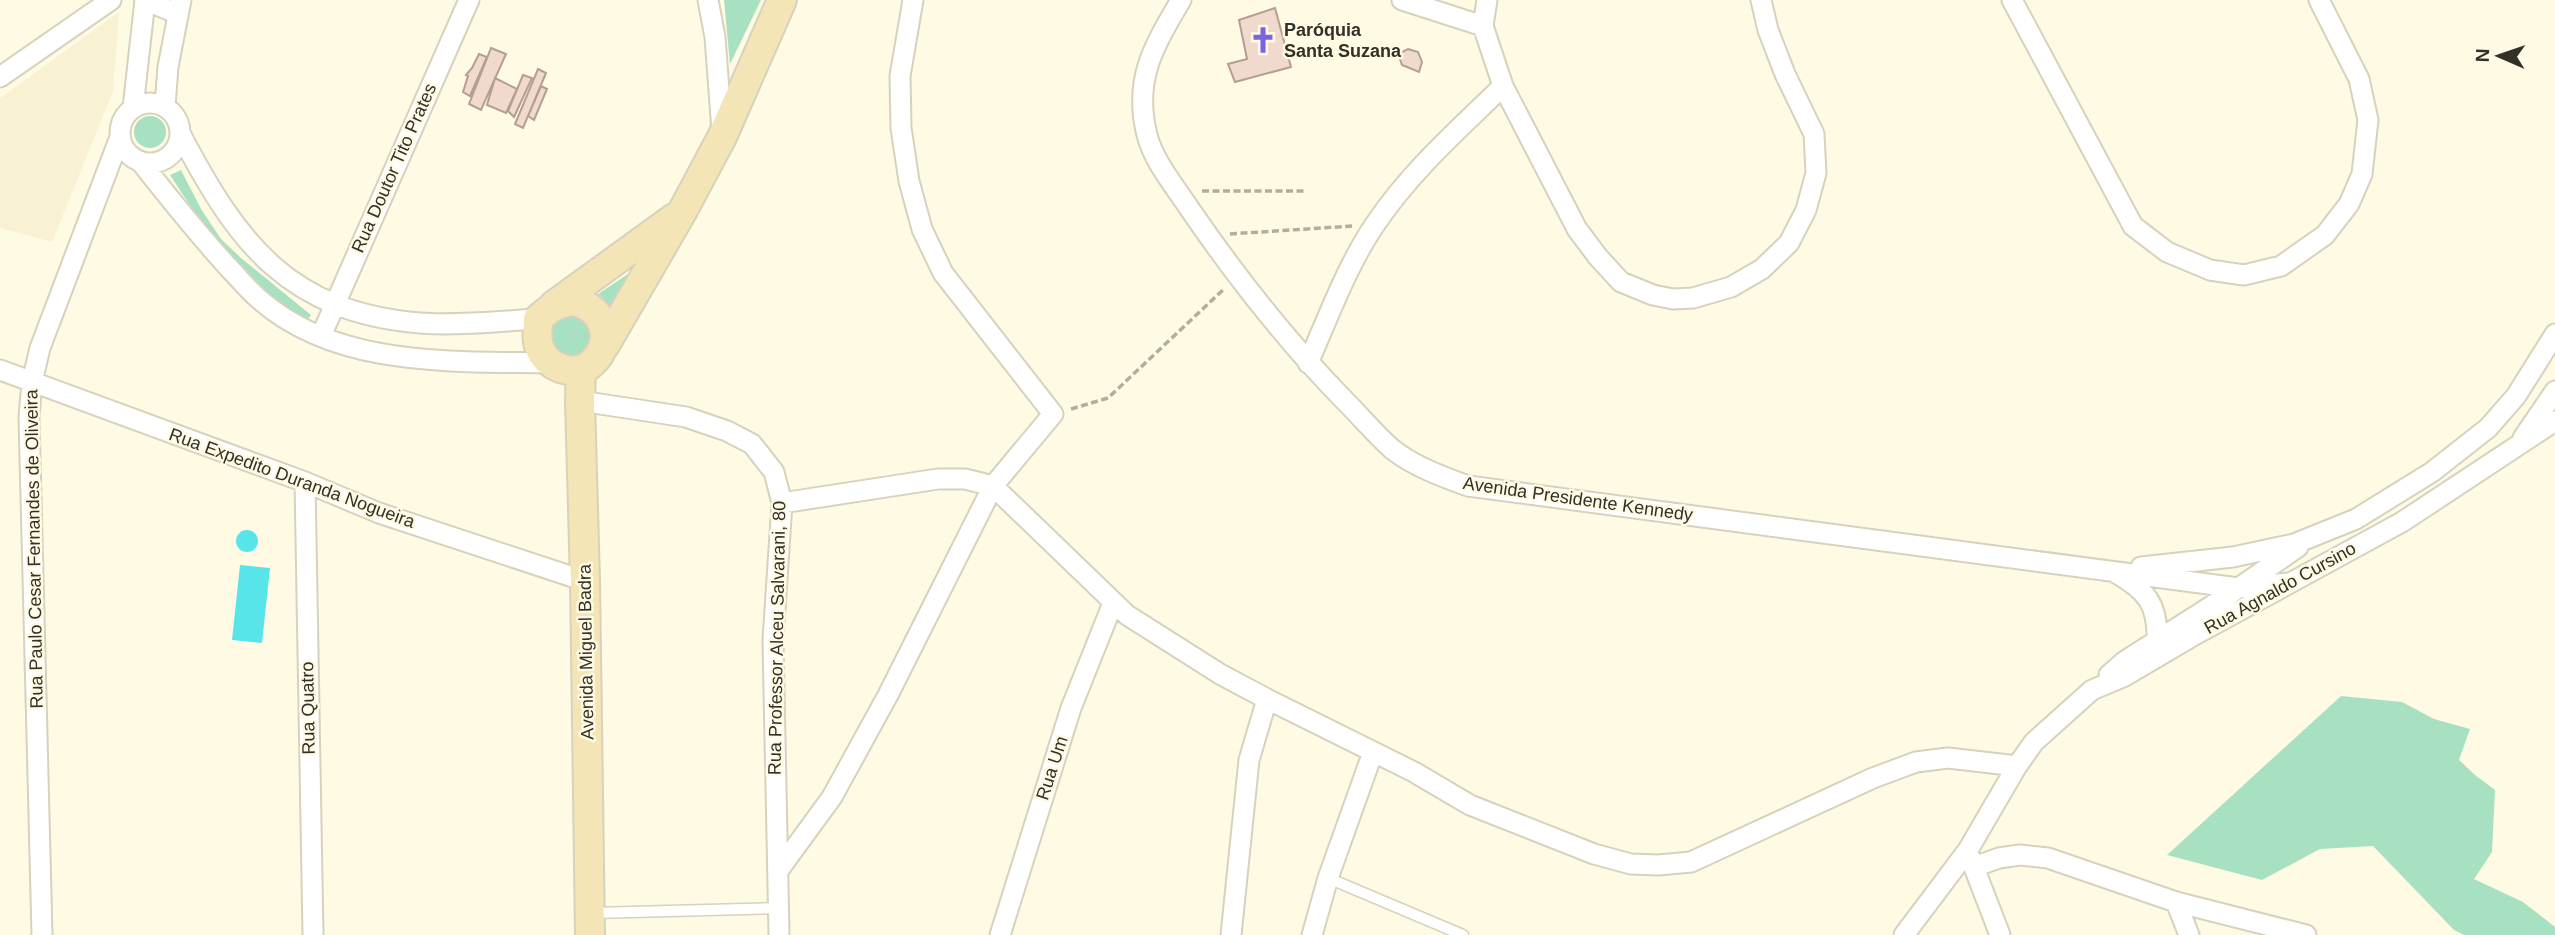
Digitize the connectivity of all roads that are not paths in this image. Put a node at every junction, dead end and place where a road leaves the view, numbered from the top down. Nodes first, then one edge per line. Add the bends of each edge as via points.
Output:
1 (111, 0) edge
2 (145, 0) edge
3 (469, 0) edge
4 (708, 0) edge
5 (782, 0) edge
6 (913, 0) edge
7 (1181, 0) edge
8 (1402, 0) edge
9 (1487, 0) edge
10 (1761, 0) edge
11 (2012, 0) edge
12 (2319, 0) edge
13 (179, 7) edge
14 (1483, 26) junction
15 (0, 77) edge
16 (1503, 86) junction
17 (165, 106) junction
18 (133, 108) junction
19 (181, 135) junction
20 (120, 137) junction
21 (722, 137) junction
22 (140, 161) junction
23 (682, 212) junction
24 (333, 305) junction
25 (545, 313) junction
26 (2555, 334) edge
27 (321, 336) junction
28 (605, 345) junction
29 (550, 363) junction
30 (1308, 363) junction
31 (581, 369) junction
32 (0, 370) edge
33 (32, 382) junction
34 (2555, 391) edge
35 (580, 401) junction
36 (2555, 421) edge
37 (2475, 438) junction
38 (2516, 448) junction
39 (2496, 461) junction
40 (304, 482) junction
41 (993, 486) junction
42 (782, 503) junction
43 (2314, 536) junction
44 (2233, 557) junction
45 (2112, 571) junction
46 (586, 581) junction
47 (2288, 583) junction
48 (2238, 588) junction
49 (1113, 603) junction
50 (2191, 636) junction
51 (2157, 640) junction
52 (2092, 690) junction
53 (1267, 699) junction
54 (1373, 752) junction
55 (2017, 766) junction
56 (1971, 859) junction
57 (778, 871) junction
58 (1328, 878) junction
59 (2176, 902) junction
60 (778, 908) junction
61 (590, 924) edge
62 (41, 935) edge
63 (313, 935) edge
64 (779, 935) edge
65 (1000, 935) edge
66 (1231, 935) edge
67 (1312, 935) edge
68 (1463, 935) edge
69 (1904, 935) edge
70 (2000, 935) edge
71 (2189, 935) edge
72 (2306, 935) edge

1 - 15 street
2 - 13 street
2 - 18 street
3 - 24 street, Rua Doutor Tito Prates
4 - 21 street
5 - 21 main road
6 - 41 street via 900,76 901,128 922,229 943,273 1053,414
7 - 30 street, Avenida Presidente Kennedy via 1150,54 1143,83 1147,136 1156,159 1236,277
8 - 14 street
9 - 14 street
10 - 16 street via 1785,74 1814,134 1816,173 1806,210 1789,243 1762,269 1731,286 1673,299 1621,282 1577,229
11 - 12 street via 2133,226 2167,252 2210,270 2244,275 2281,266 2325,235 2349,204 2362,174 2368,120 2359,79
13 - 17 street
14 - 16 street
16 - 30 street via 1406,183 1374,224
17 - 18 street via 143,103
17 - 19 street via 177,120
18 - 20 street via 122,120
19 - 22 street via 164,160
19 - 24 street via 241,236 278,272
20 - 22 street via 124,149
20 - 33 street, Rua Paulo Cesar Fernandes de Oliveira via 40,348
21 - 23 main road
22 - 27 street via 259,300
23 - 25 main road
23 - 28 main road
24 - 25 street via 363,315 422,323
24 - 27 street, Rua Doutor Tito Prates
25 - 28 main road via 563,302 586,304 603,321
25 - 29 main road via 538,345
26 - 37 street via 2516,396
27 - 29 street via 382,354
28 - 31 main road via 591,364
29 - 31 main road
30 - 45 street, Avenida Presidente Kennedy via 1393,450 1468,486
31 - 35 main road, Avenida Miguel Badra
32 - 33 street, Rua Expedito Duranda Nogueira
33 - 40 street, Rua Expedito Duranda Nogueira
33 - 62 street, Rua Paulo Cesar Fernandes de Oliveira via 29,417
34 - 38 street
35 - 42 street, Rua Professor Alceu Salvarani, 80 via 686,417 727,430 752,444 775,472
35 - 46 main road, Avenida Miguel Badra
36 - 38 street, Rua Agnaldo Cursino
37 - 39 street
37 - 43 street via 2432,472 2356,519
38 - 39 street, Rua Agnaldo Cursino
39 - 47 street, Rua Agnaldo Cursino via 2402,522
40 - 46 street, Rua Expedito Duranda Nogueira via 379,513
40 - 63 street, Rua Quatro
41 - 42 street via 938,479
41 - 49 street
41 - 57 street via 838,786
42 - 57 street, Rua Professor Alceu Salvarani, 80 via 773,640
43 - 44 street, Avenida Presidente Kennedy
43 - 48 street
44 - 45 street, Avenida Presidente Kennedy
44 - 48 street via 2240,575
45 - 48 street, Avenida Presidente Kennedy
45 - 51 street via 2152,604
46 - 61 main road, Avenida Miguel Badra
47 - 48 street, Avenida Presidente Kennedy
47 - 50 street, Rua Agnaldo Cursino
48 - 50 street
48 - 51 street
49 - 53 street via 1220,674
49 - 65 street, Rua Um via 1071,708
50 - 52 street, Rua Agnaldo Cursino
51 - 52 street
52 - 55 street, Rua Agnaldo Cursino via 2034,742
53 - 54 street
53 - 66 street via 1248,760
54 - 55 street via 1470,805 1594,854 1631,864 1658,865 1691,862 1713,854 1872,778 1916,762 1975,759
54 - 58 street
55 - 56 street, Rua Agnaldo Cursino
56 - 59 street via 2048,858
56 - 69 street, Rua Agnaldo Cursino
56 - 70 street
57 - 60 street, Rua Professor Alceu Salvarani, 80
58 - 67 street
58 - 68 lane
59 - 71 street
59 - 72 street
60 - 61 lane
60 - 64 street, Rua Professor Alceu Salvarani, 80

